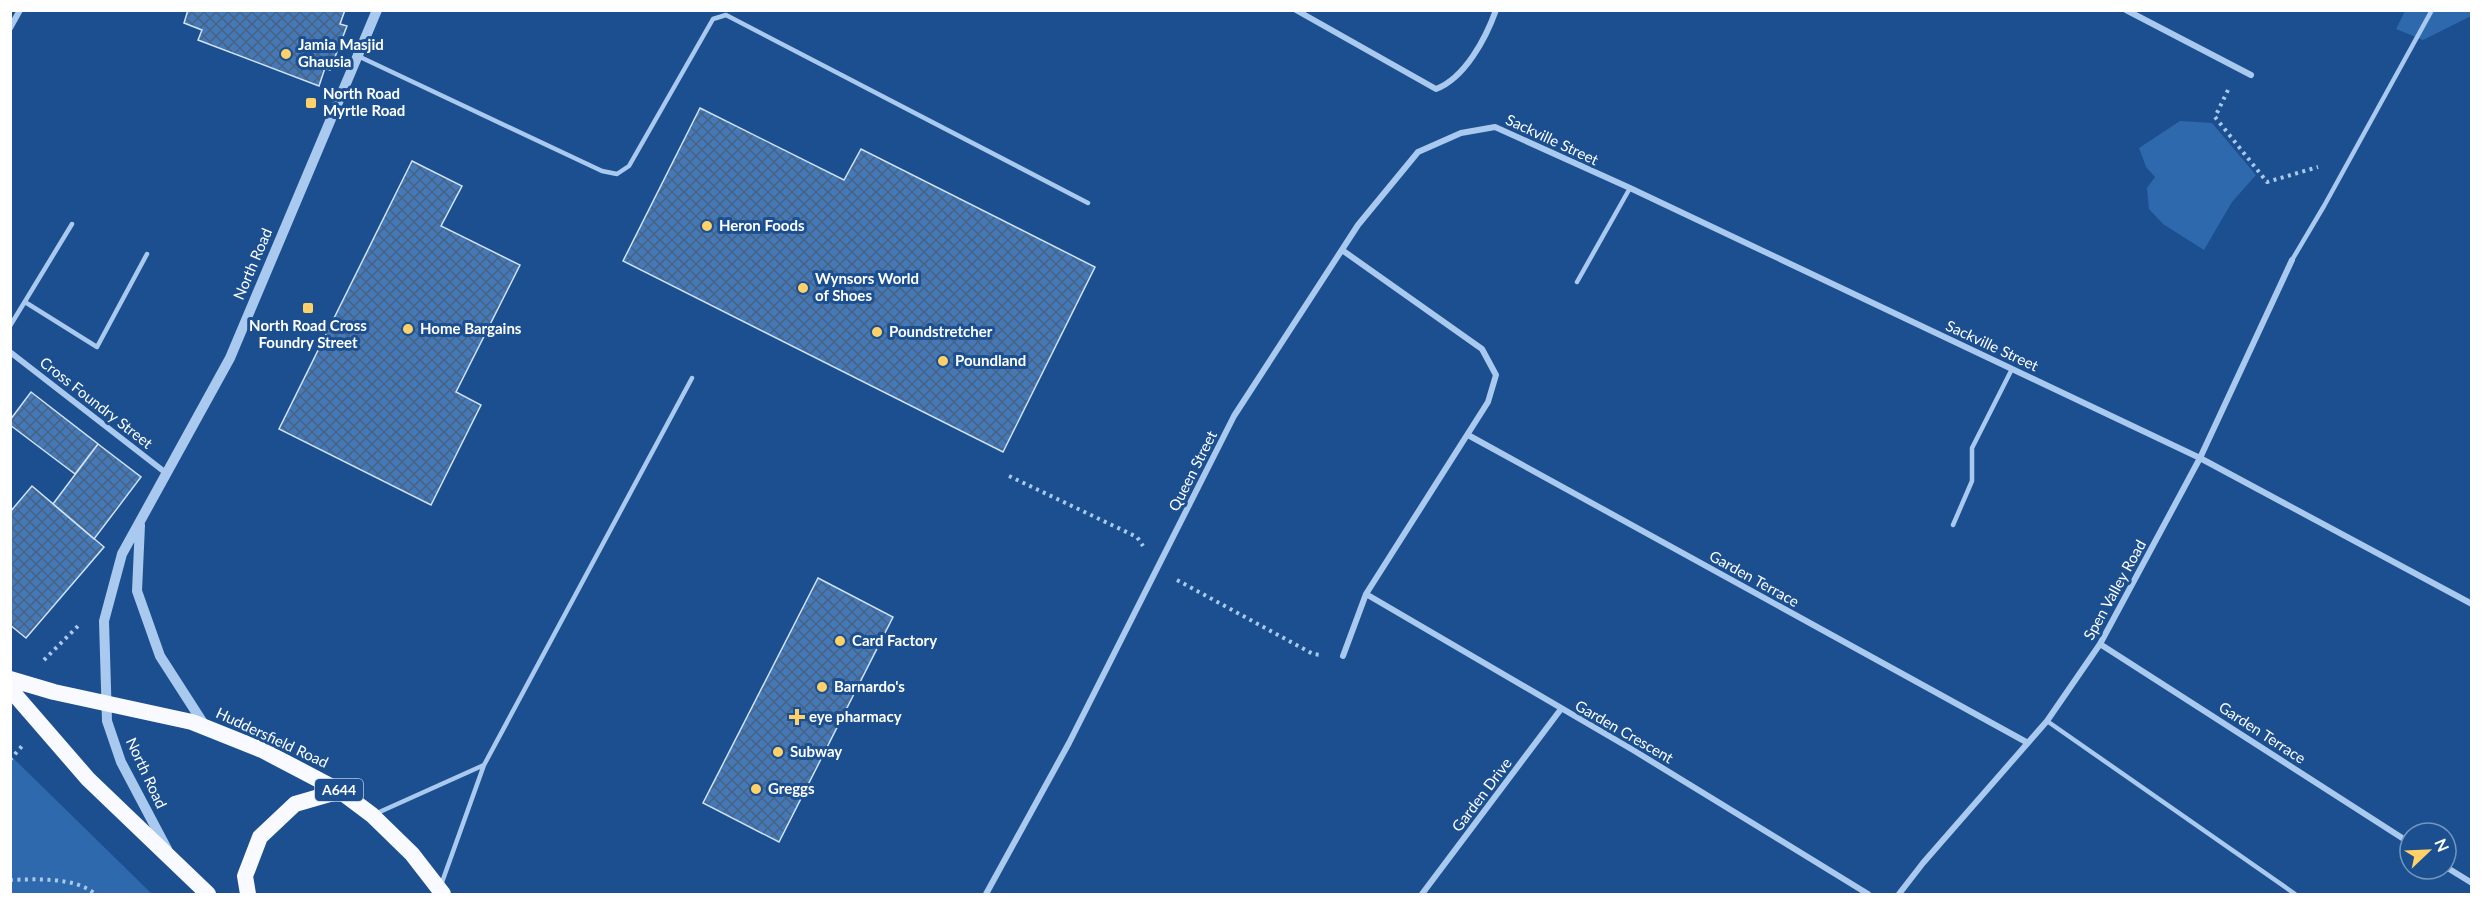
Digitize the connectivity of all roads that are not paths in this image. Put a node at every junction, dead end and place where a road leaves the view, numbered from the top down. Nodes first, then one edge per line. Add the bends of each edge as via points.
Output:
1 (20, 10) edge
2 (377, 10) edge
3 (1296, 10) edge
4 (1496, 10) edge
5 (2126, 10) edge
6 (2432, 10) edge
7 (10, 28) edge
8 (358, 56) junction
9 (2251, 75) dead end
10 (1495, 127) joint
11 (1630, 188) junction
12 (1088, 203) dead end
13 (72, 224) dead end
14 (1342, 250) junction
15 (147, 254) dead end
16 (2292, 260) joint
17 (1577, 282) dead end
18 (25, 302) junction
19 (10, 326) edge
20 (10, 352) edge
21 (2012, 369) junction
22 (692, 378) dead end
23 (1468, 435) junction
24 (2200, 458) junction
25 (166, 473) junction
26 (140, 521) junction
27 (1953, 525) dead end
28 (1366, 594) junction
29 (2472, 604) edge
30 (2100, 644) junction
31 (1343, 656) road end
32 (10, 679) edge
33 (10, 689) edge
34 (106, 704) junction
35 (1561, 709) junction
36 (2047, 721) junction
37 (206, 727) junction
38 (2028, 743) junction
39 (484, 765) junction
40 (340, 791) junction
41 (372, 815) junction
42 (2398, 835) edge
43 (173, 860) junction
44 (2458, 874) edge
45 (2472, 883) edge
46 (441, 891) edge
47 (208, 894) edge
48 (248, 894) edge
49 (986, 894) edge
50 (1422, 894) edge
51 (1868, 894) edge
52 (1899, 894) edge
53 (2295, 894) edge

1 - 7 street
2 - 8 street, North Road
3 - 4 street via 1436,89 1468,63 1487,36
5 - 9 street
6 - 16 lane
8 - 12 lane via 602,171 617,174 629,166 712,19 726,15
8 - 25 street, North Road via 230,357
10 - 11 street, Sackville Street
10 - 14 street, Queen Street via 1461,132 1418,152
11 - 17 lane
11 - 21 street, Sackville Street
13 - 18 lane
14 - 23 street via 1482,349 1496,375 1488,402
14 - 49 street, Queen Street via 1234,416 1069,743
15 - 18 lane via 97,347
16 - 24 street, Spen Valley Road
18 - 19 lane
20 - 25 street, Cross Foundry Street
21 - 24 street, Sackville Street
21 - 27 lane via 1972,448 1972,481
22 - 39 lane
23 - 28 street
23 - 38 street, Garden Terrace
24 - 29 street, Sackville Street
24 - 30 street, Spen Valley Road
25 - 26 street, North Road
26 - 34 street, North Road via 122,554 104,621
26 - 37 street, North Road via 137,591 160,656
28 - 31 street
28 - 35 street, Garden Crescent
30 - 36 street, Spen Valley Road
30 - 42 street, Garden Terrace
32 - 34 highway, Huddersfield Road / A644
33 - 43 highway via 88,778
34 - 37 highway, Huddersfield Road / A644
34 - 43 street, North Road via 107,721 121,762
35 - 50 street, Garden Drive
35 - 51 street, Garden Crescent
36 - 38 street, Spen Valley Road
36 - 53 lane
37 - 40 highway, Huddersfield Road / A644 via 262,750
38 - 52 street, Spen Valley Road
39 - 41 lane
39 - 46 lane
40 - 41 highway, Huddersfield Road / A644
40 - 48 highway, A644 via 295,804 260,837 245,876
41 - 46 highway, Huddersfield Road / A644 via 412,854
43 - 47 highway
44 - 45 street

